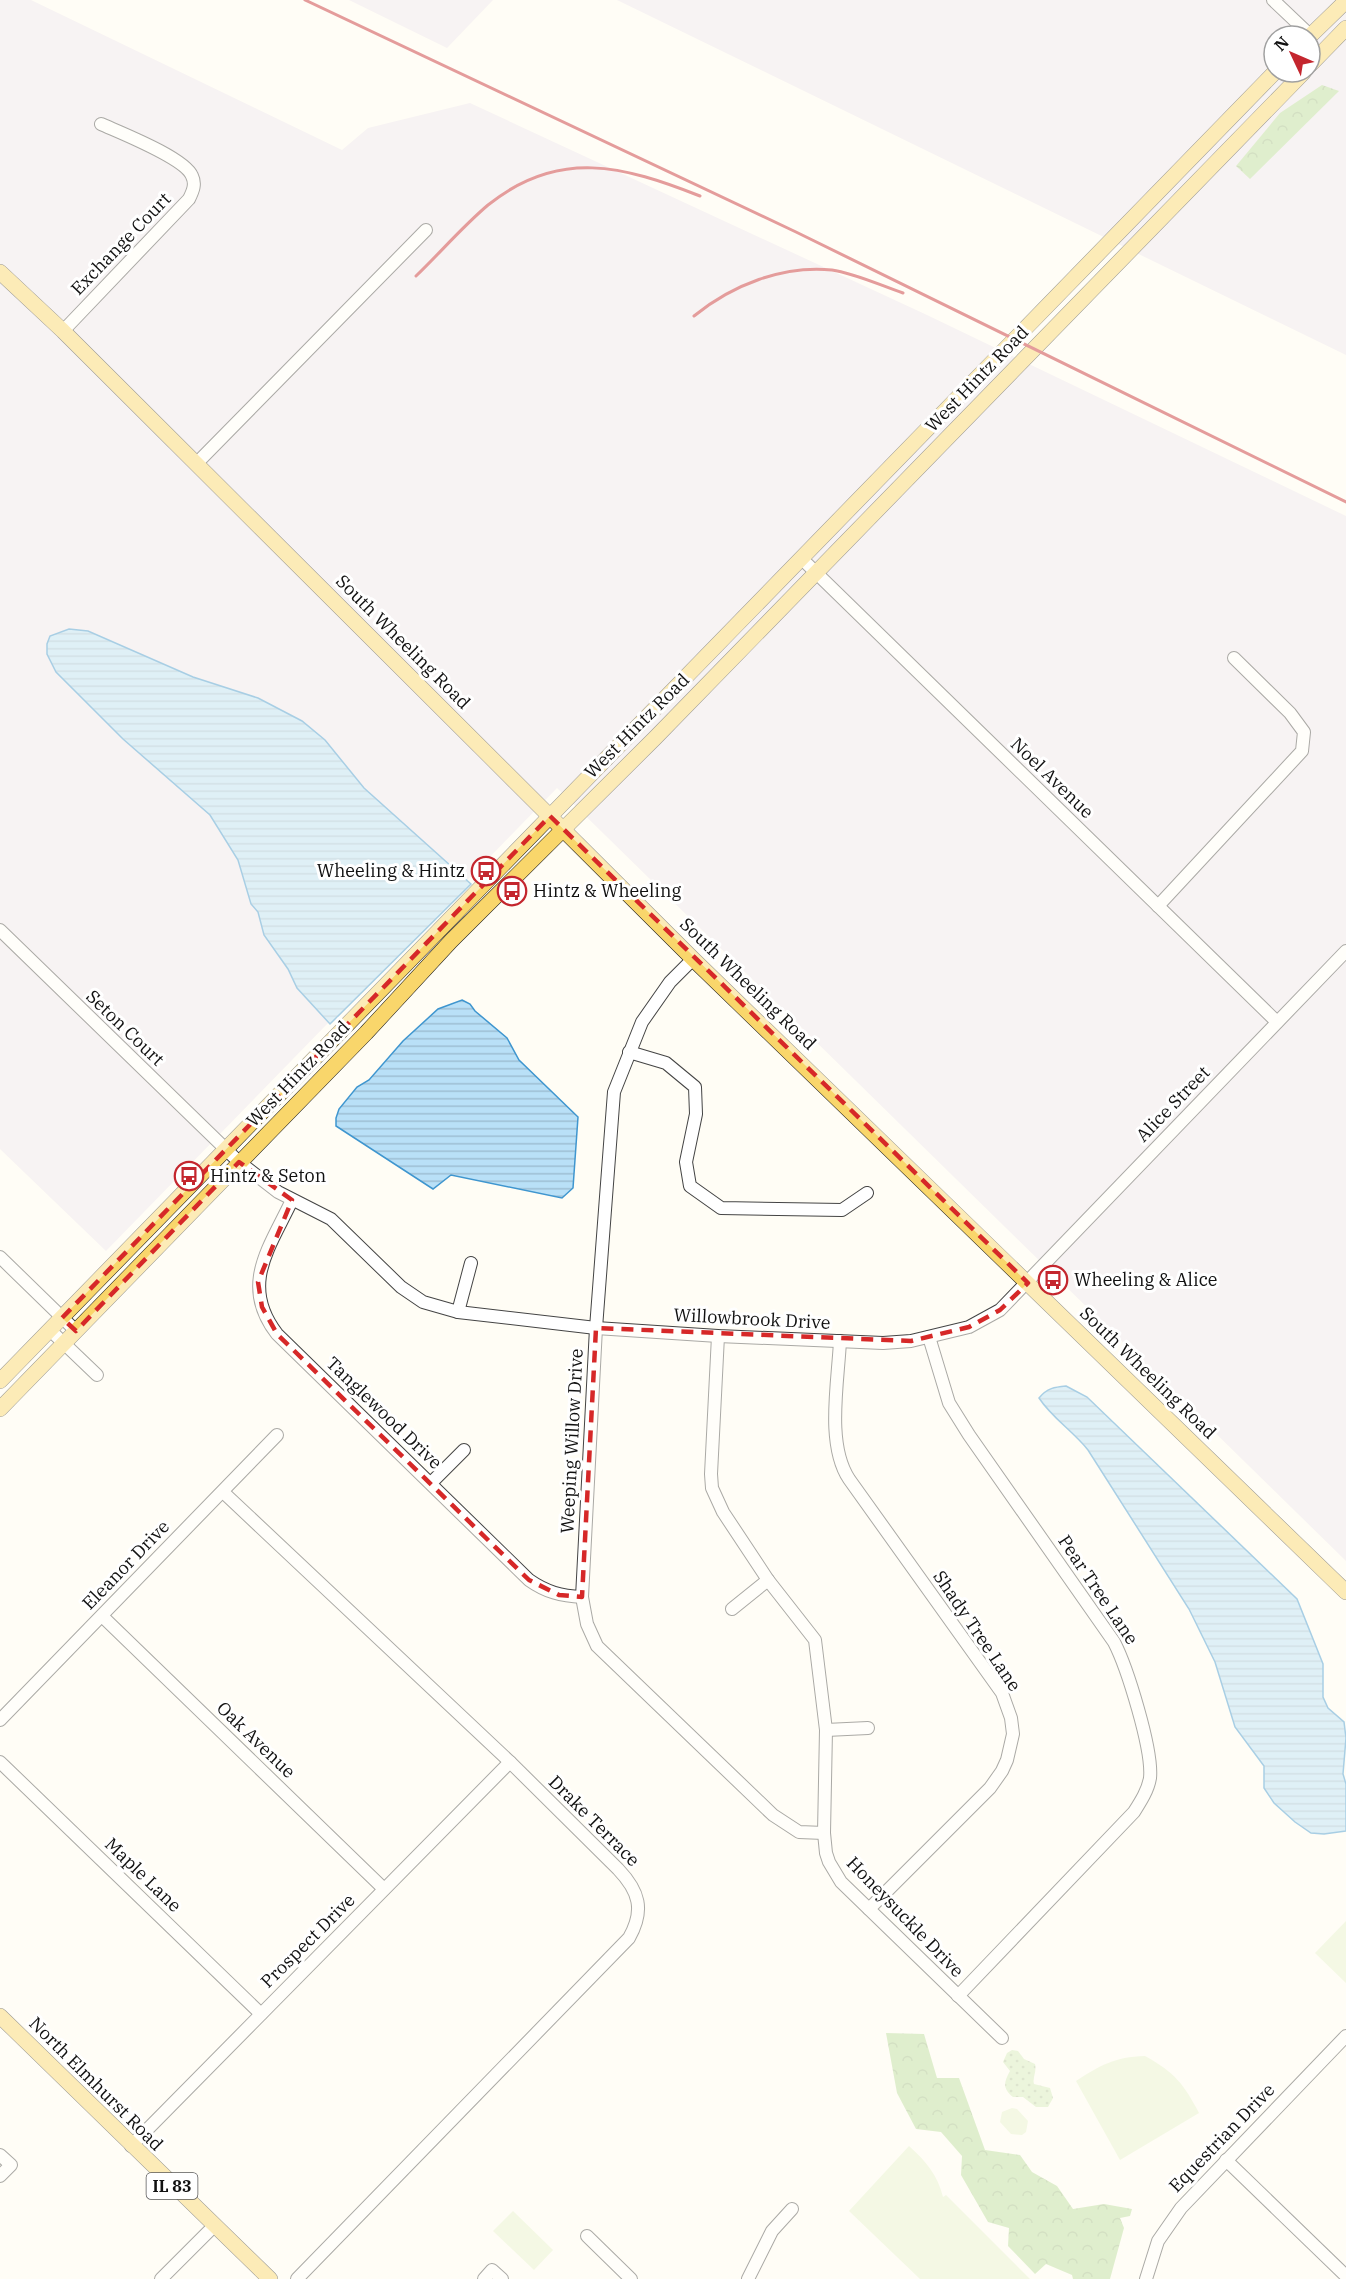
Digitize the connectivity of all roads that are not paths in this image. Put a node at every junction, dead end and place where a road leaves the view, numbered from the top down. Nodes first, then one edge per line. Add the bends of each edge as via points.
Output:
1 (1273, 0) edge
2 (1346, 1) edge
3 (1298, 24) edge
4 (1322, 24) edge
5 (1346, 28) edge
6 (1322, 53) edge
7 (1263, 84) edge
8 (1292, 84) edge
9 (101, 124) dead end
10 (426, 230) dead end
11 (0, 272) edge
12 (63, 331) junction
13 (196, 464) junction
14 (802, 559) junction
15 (815, 572) junction
16 (1234, 658) dead end
17 (550, 816) junction
18 (563, 829) junction
19 (1158, 906) junction
20 (0, 930) edge
21 (1346, 951) edge
22 (693, 959) junction
23 (1277, 1022) junction
24 (629, 1052) junction
25 (226, 1150) junction
26 (239, 1162) junction
27 (867, 1193) dead end
28 (292, 1200) junction
29 (0, 1258) edge
30 (471, 1263) dead end
31 (1028, 1283) junction
32 (458, 1312) junction
33 (62, 1318) junction
34 (596, 1328) junction
35 (50, 1330) junction
36 (76, 1331) junction
37 (718, 1336) junction
38 (929, 1338) junction
39 (840, 1341) junction
40 (64, 1343) junction
41 (98, 1375) dead end
42 (0, 1381) edge
43 (0, 1410) edge
44 (277, 1435) dead end
45 (464, 1450) dead end
46 (430, 1483) junction
47 (223, 1492) junction
48 (768, 1580) junction
49 (1346, 1592) edge
50 (582, 1597) junction
51 (732, 1609) dead end
52 (102, 1616) junction
53 (0, 1720) edge
54 (868, 1728) dead end
55 (826, 1730) junction
56 (0, 1762) edge
57 (510, 1762) junction
58 (824, 1833) junction
59 (384, 1889) junction
60 (869, 1908) junction
61 (958, 1996) junction
62 (261, 2014) junction
63 (0, 2016) edge
64 (1346, 2036) edge
65 (1002, 2038) dead end
66 (131, 2146) junction
67 (0, 2155) edge
68 (1226, 2160) junction
69 (0, 2176) edge
70 (792, 2209) dead end
71 (214, 2226) junction
72 (587, 2236) dead end
73 (1346, 2276) edge
74 (161, 2279) edge
75 (270, 2279) edge
76 (297, 2279) edge
77 (484, 2279) edge
78 (502, 2279) edge
79 (631, 2279) edge
80 (748, 2279) edge
81 (1146, 2279) edge

1 - 3 street
2 - 4 main road
5 - 6 main road
7 - 14 main road, West Hintz Road
8 - 15 main road, West Hintz Road
9 - 12 street, Exchange Court via 181,162 193,177 194,189 189,199
10 - 13 street
11 - 12 main road, South Wheeling Road
12 - 13 main road, South Wheeling Road
13 - 17 main road, South Wheeling Road
14 - 15 street, Noel Avenue
14 - 17 main road, West Hintz Road
15 - 18 main road, West Hintz Road
15 - 19 street, Noel Avenue
16 - 19 street via 1304,732 1302,751
17 - 18 main road, South Wheeling Road
17 - 25 main road, West Hintz Road
18 - 22 main road, South Wheeling Road
18 - 26 main road, West Hintz Road
19 - 23 street, Noel Avenue
20 - 25 street, Seton Court
21 - 23 street, Alice Street
22 - 24 street, Weeping Willow Drive via 670,982 642,1022
22 - 31 main road, South Wheeling Road
23 - 31 street, Alice Street
24 - 27 street via 666,1063 695,1087 696,1114 686,1162 690,1186 721,1208 842,1210
24 - 34 street, Weeping Willow Drive via 614,1092
25 - 26 street, Willowbrook Drive
25 - 33 main road, West Hintz Road
26 - 28 street, Willowbrook Drive
26 - 36 main road, West Hintz Road
28 - 32 street, Willowbrook Drive via 332,1219 401,1287 423,1302
28 - 46 street, Tanglewood Drive via 260,1271 260,1295 268,1322
29 - 33 street
30 - 32 street
31 - 38 street, Willowbrook Drive via 1000,1310 969,1327
31 - 49 main road, South Wheeling Road
32 - 34 street, Willowbrook Drive
33 - 35 main road, West Hintz Road
33 - 36 street
34 - 37 street, Willowbrook Drive
34 - 50 street, Weeping Willow Drive
35 - 40 street
35 - 42 main road, West Hintz Road
36 - 40 main road, West Hintz Road
37 - 39 street, Willowbrook Drive
37 - 48 street, Honeysuckle Drive via 712,1488 723,1512
38 - 39 street, Willowbrook Drive
38 - 61 street, Pear Tree Lane via 949,1403 1123,1659 1150,1766 1146,1790 1134,1812
39 - 60 street, Shady Tree Lane via 835,1440 839,1460 1002,1693 1013,1734 1007,1760 990,1788
40 - 41 street
40 - 43 main road, West Hintz Road
44 - 47 street, Eleanor Drive
45 - 46 street
46 - 50 street, Tanglewood Drive via 539,1587 559,1595
47 - 52 street, Eleanor Drive
47 - 57 street, Drake Terrace
48 - 51 street
48 - 55 street, Honeysuckle Drive via 815,1640
50 - 58 street, Weeping Willow Drive via 587,1624 597,1646 773,1815 799,1832
52 - 53 street, Eleanor Drive
52 - 59 street, Oak Avenue
54 - 55 street
55 - 58 street, Honeysuckle Drive
56 - 62 street, Maple Lane
57 - 59 street, Prospect Drive
57 - 76 street, Drake Terrace via 630,1883 639,1911 634,1930
58 - 60 street, Honeysuckle Drive via 835,1874
59 - 62 street, Prospect Drive
60 - 61 street, Honeysuckle Drive
61 - 65 street, Honeysuckle Drive
62 - 66 street, Prospect Drive
63 - 66 main road, North Elmhurst Road / IL 83
64 - 68 street, Equestrian Drive
66 - 71 main road, North Elmhurst Road / IL 83
67 - 69 street via 11,2165
68 - 73 street
68 - 81 street, Equestrian Drive via 1170,2221 1152,2254
70 - 80 street via 766,2240
71 - 74 street
71 - 75 main road, North Elmhurst Road / IL 83
72 - 79 street
77 - 78 street via 492,2270

